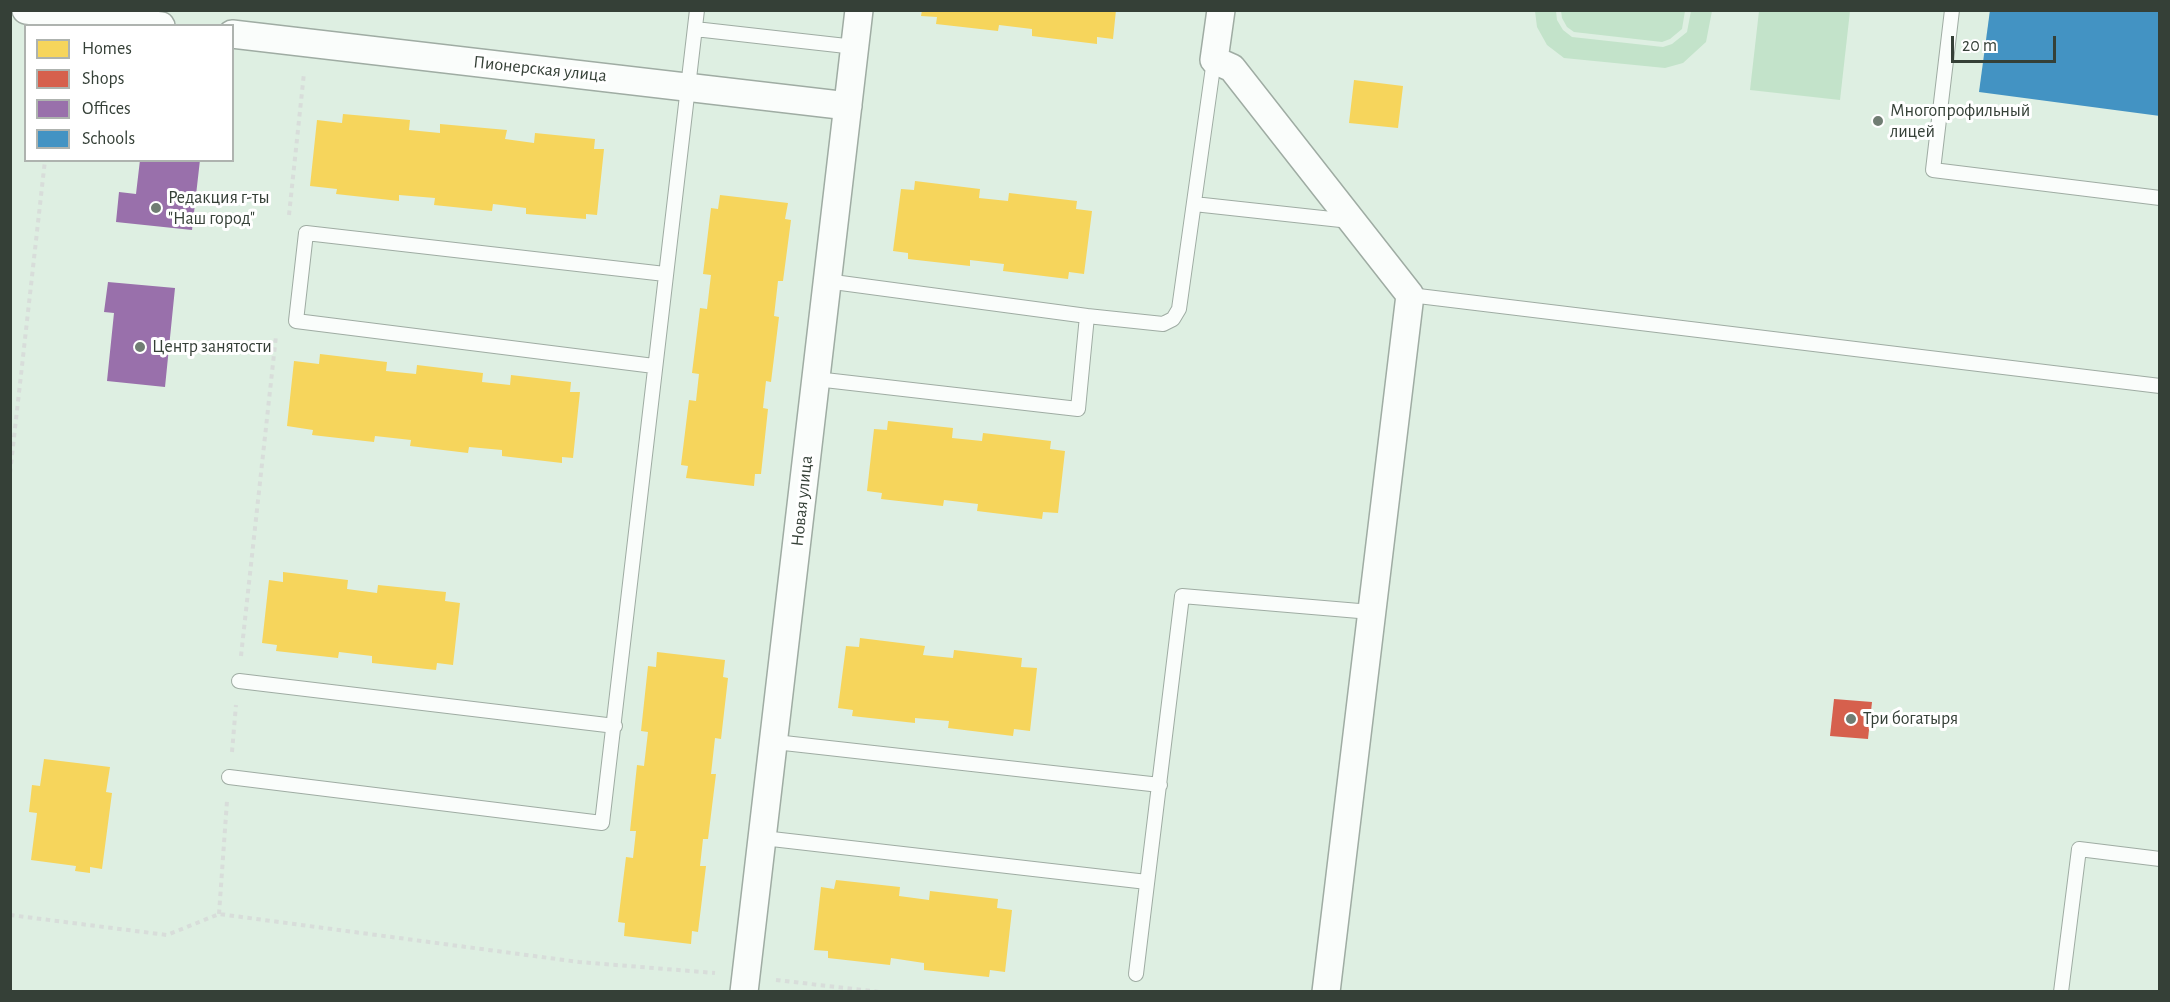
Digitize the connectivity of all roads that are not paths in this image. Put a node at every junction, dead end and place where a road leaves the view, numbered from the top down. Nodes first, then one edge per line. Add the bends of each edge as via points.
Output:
1 (26, 10) edge
2 (697, 10) edge
3 (859, 10) edge
4 (1221, 10) edge
5 (1952, 10) edge
6 (144, 24) edge
7 (695, 29) junction
8 (234, 34) edge
9 (855, 47) junction
10 (1214, 60) junction
11 (687, 86) junction
12 (848, 106) junction
13 (2160, 198) edge
14 (1194, 204) junction
15 (1352, 222) junction
16 (665, 274) junction
17 (826, 281) junction
18 (1410, 295) junction
19 (1087, 316) junction
20 (654, 366) junction
21 (816, 379) junction
22 (2160, 386) edge
23 (1371, 612) junction
24 (239, 681) road end
25 (615, 726) junction
26 (775, 742) junction
27 (229, 777) road end
28 (1160, 785) junction
29 (764, 838) junction
30 (2160, 859) edge
31 (1147, 882) junction
32 (1136, 974) dead end
33 (745, 984) edge
34 (2065, 991) edge
35 (1326, 992) edge

1 - 6 street
2 - 7 lane
3 - 9 street, Новая улица
4 - 10 street
5 - 13 lane via 1933,170
7 - 9 lane
7 - 11 lane
8 - 11 street, Пионерская улица
9 - 12 street, Новая улица
10 - 14 lane
10 - 15 street via 1232,68
11 - 12 street, Пионерская улица
11 - 16 lane
12 - 17 street, Новая улица
14 - 15 lane
14 - 19 lane via 1179,309 1173,319 1163,324
15 - 18 street
16 - 20 lane
16 - 20 lane via 306,233 296,321
17 - 19 lane
17 - 21 street, Новая улица
18 - 22 lane
18 - 23 street
19 - 21 lane via 1078,409
20 - 25 lane
21 - 26 street, Новая улица
23 - 28 lane via 1182,596
23 - 35 street
24 - 25 lane
25 - 27 lane via 602,823
26 - 28 lane
26 - 29 street, Новая улица
28 - 31 lane
29 - 31 lane
29 - 33 street, Новая улица
30 - 34 lane via 2079,849
31 - 32 lane

